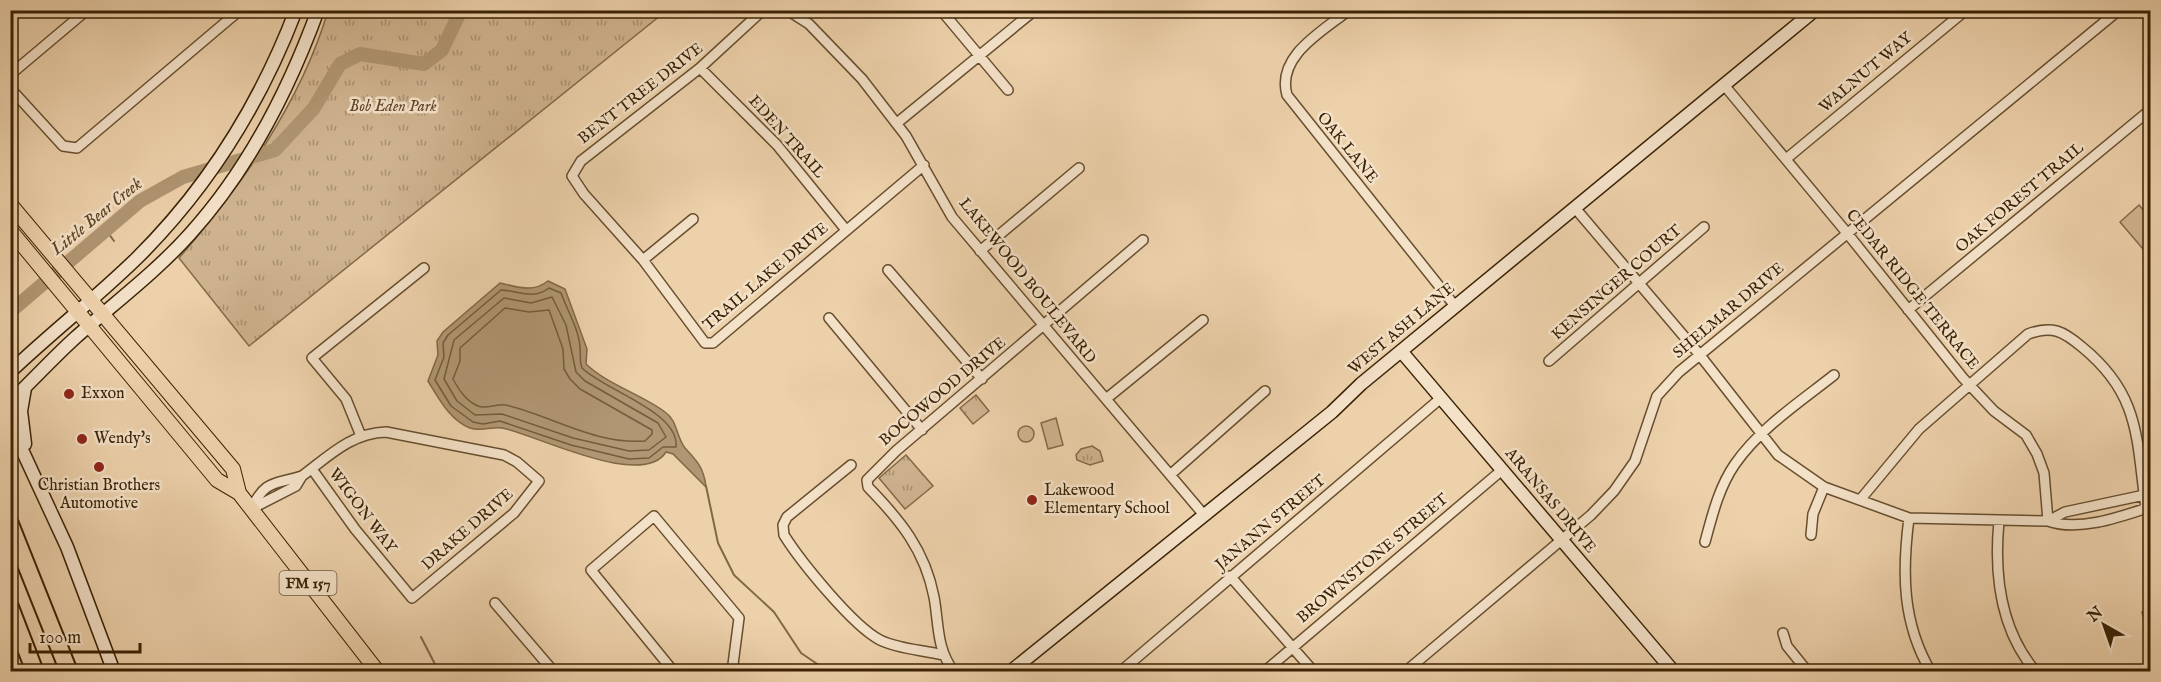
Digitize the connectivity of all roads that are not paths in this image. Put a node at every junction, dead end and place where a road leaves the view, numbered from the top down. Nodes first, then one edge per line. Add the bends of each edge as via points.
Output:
1 (87, 10) edge
2 (240, 10) edge
3 (296, 10) edge
4 (318, 10) edge
5 (763, 10) edge
6 (786, 10) edge
7 (941, 10) edge
8 (1035, 10) edge
9 (1349, 10) edge
10 (1815, 10) edge
11 (1966, 10) edge
12 (2119, 10) edge
13 (979, 56) junction
14 (700, 68) junction
15 (1724, 85) junction
16 (10, 87) edge
17 (1008, 90) dead end
18 (2151, 110) edge
19 (897, 123) junction
20 (1786, 159) junction
21 (924, 165) junction
22 (1079, 168) dead end
23 (573, 181) joint
24 (10, 204) edge
25 (1575, 208) junction
26 (693, 219) dead end
27 (167, 226) junction
28 (1704, 227) dead end
29 (10, 230) edge
30 (846, 230) junction
31 (1847, 232) junction
32 (1143, 240) dead end
33 (183, 241) junction
34 (980, 250) junction
35 (643, 260) junction
36 (424, 268) dead end
37 (888, 270) dead end
38 (1638, 284) junction
39 (91, 300) junction
40 (1455, 306) junction
41 (1908, 310) junction
42 (78, 311) junction
43 (103, 315) junction
44 (830, 318) dead end
45 (1203, 320) dead end
46 (90, 326) junction
47 (1044, 326) junction
48 (1401, 351) junction
49 (1699, 354) junction
50 (1549, 361) dead end
51 (10, 372) edge
52 (1834, 375) dead end
53 (982, 379) junction
54 (1970, 386) junction
55 (26, 387) junction
56 (1265, 391) dead end
57 (1441, 398) junction
58 (1106, 399) junction
59 (10, 402) edge
60 (10, 424) edge
61 (922, 430) junction
62 (1762, 432) junction
63 (361, 436) junction
64 (10, 447) edge
65 (29, 460) junction
66 (851, 465) dead end
67 (312, 469) junction
68 (1502, 470) junction
69 (1170, 475) junction
70 (302, 476) junction
71 (279, 481) junction
72 (1824, 487) junction
73 (239, 493) junction
74 (283, 494) junction
75 (2148, 495) edge
76 (1860, 500) junction
77 (2148, 508) edge
78 (251, 509) junction
79 (1204, 515) junction
80 (1909, 518) junction
81 (1999, 521) junction
82 (2048, 521) junction
83 (10, 525) edge
84 (1811, 535) dead end
85 (1561, 540) junction
86 (1705, 542) dead end
87 (1230, 576) junction
88 (411, 598) joint
89 (495, 603) dead end
90 (10, 607) edge
91 (1783, 633) dead end
92 (1293, 646) junction
93 (943, 655) junction
94 (35, 672) edge
95 (69, 672) edge
96 (114, 672) edge
97 (378, 672) edge
98 (554, 672) edge
99 (674, 672) edge
100 (732, 672) edge
101 (954, 672) edge
102 (1010, 672) edge
103 (1120, 672) edge
104 (1264, 672) edge
105 (1314, 672) edge
106 (1405, 672) edge
107 (1674, 672) edge
108 (1808, 672) edge
109 (1931, 672) edge
110 (2036, 672) edge

1 - 16 street via 11,74
2 - 16 street via 77,148 63,146
3 - 27 street via 267,80 206,181
4 - 33 street via 277,107 240,169
5 - 14 street, BENT TREE DRIVE
6 - 19 street, LAKEWOOD BOULEVARD via 809,24 832,46
7 - 13 street
8 - 13 street
9 - 40 street, OAK LANE via 1291,62 1285,78 1287,95
10 - 15 street, WEST ASH LANE
11 - 20 street, WALNUT WAY
12 - 31 street, SHELMAR DRIVE
13 - 17 street
13 - 19 street
14 - 23 street, BENT TREE DRIVE via 581,161 574,170
14 - 30 street, EDEN TRAIL via 777,145
15 - 20 street, CEDAR RIDGE TERRACE
15 - 25 street, WEST ASH LANE
18 - 41 street, OAK FOREST TRAIL
19 - 21 street, LAKEWOOD BOULEVARD
20 - 31 street, CEDAR RIDGE TERRACE
21 - 30 street, TRAIL LAKE DRIVE
21 - 34 street, LAKEWOOD BOULEVARD via 952,217
22 - 34 street
23 - 35 street, TRAIL LAKE DRIVE
24 - 39 main road, FM 157
25 - 38 street
25 - 40 street, WEST ASH LANE
26 - 35 street
27 - 33 street
27 - 39 street
28 - 38 street, KENSINGER COURT
29 - 42 main road, FM 157
30 - 35 street, TRAIL LAKE DRIVE via 713,343 705,343
31 - 41 street, CEDAR RIDGE TERRACE
31 - 49 street, SHELMAR DRIVE
32 - 47 street, BOCOWOOD DRIVE
33 - 43 street
34 - 47 street, LAKEWOOD BOULEVARD
36 - 63 street via 312,358 346,399
37 - 53 street
38 - 49 street
38 - 50 street, KENSINGER COURT
39 - 42 street
39 - 43 main road, FM 157
40 - 48 street, WEST ASH LANE
41 - 54 street, CEDAR RIDGE TERRACE
42 - 46 main road, FM 157
42 - 51 street
43 - 46 street
43 - 73 main road, FM 157 via 233,469
44 - 61 street
45 - 58 street
46 - 55 street
46 - 73 main road, FM 157 via 217,480
47 - 53 street, BOCOWOOD DRIVE
47 - 58 street, LAKEWOOD BOULEVARD
48 - 57 street, ARANSAS DRIVE
48 - 79 street, WEST ASH LANE
49 - 62 street
49 - 85 street, SHELMAR DRIVE via 1658,396 1635,462 1627,474
52 - 62 street
53 - 61 street, BOCOWOOD DRIVE
54 - 75 street via 2028,334 2049,328 2067,335 2113,375 2121,389 2135,424
54 - 76 street via 1919,429
54 - 82 street, CEDAR RIDGE TERRACE via 2032,444 2044,473
55 - 59 street
55 - 65 street via 21,420
56 - 69 street
57 - 68 street, ARANSAS DRIVE
57 - 87 street, JANANN STREET
58 - 69 street, LAKEWOOD BOULEVARD
60 - 65 street
61 - 93 street, BOCOWOOD DRIVE via 871,474 867,485 916,543 934,597
62 - 72 street via 1778,455
62 - 86 street via 1734,465 1722,488
63 - 67 street
63 - 88 street, DRAKE DRIVE via 400,433 448,446 498,453 517,462 539,481 514,513
64 - 65 street
65 - 96 street
66 - 93 street via 787,517 784,535 835,599 870,634 887,643
67 - 70 street
67 - 88 street, WIGON WAY
68 - 85 street, ARANSAS DRIVE
68 - 92 street, BROWNSTONE STREET
69 - 79 street, LAKEWOOD BOULEVARD
70 - 71 street
70 - 74 street via 300,483
71 - 74 street
71 - 78 street via 260,491
72 - 76 street
72 - 84 street via 1813,514
73 - 78 main road, FM 157
74 - 78 street
75 - 77 street
75 - 82 street via 2065,512
76 - 80 street
77 - 82 street via 2076,525
78 - 97 main road, FM 157
79 - 102 street, WEST ASH LANE
80 - 81 street
80 - 109 street via 1905,554 1907,609 1920,654
81 - 82 street
81 - 110 street via 1996,554 2004,607 2017,643
83 - 95 highway
85 - 106 street, SHELMAR DRIVE
85 - 107 street, ARANSAS DRIVE
87 - 92 street
87 - 103 street, JANANN STREET
89 - 98 street
90 - 94 highway
91 - 108 street via 1787,646
92 - 104 street, BROWNSTONE STREET
92 - 105 street
93 - 101 street
99 - 100 street via 591,570 654,516 738,618

